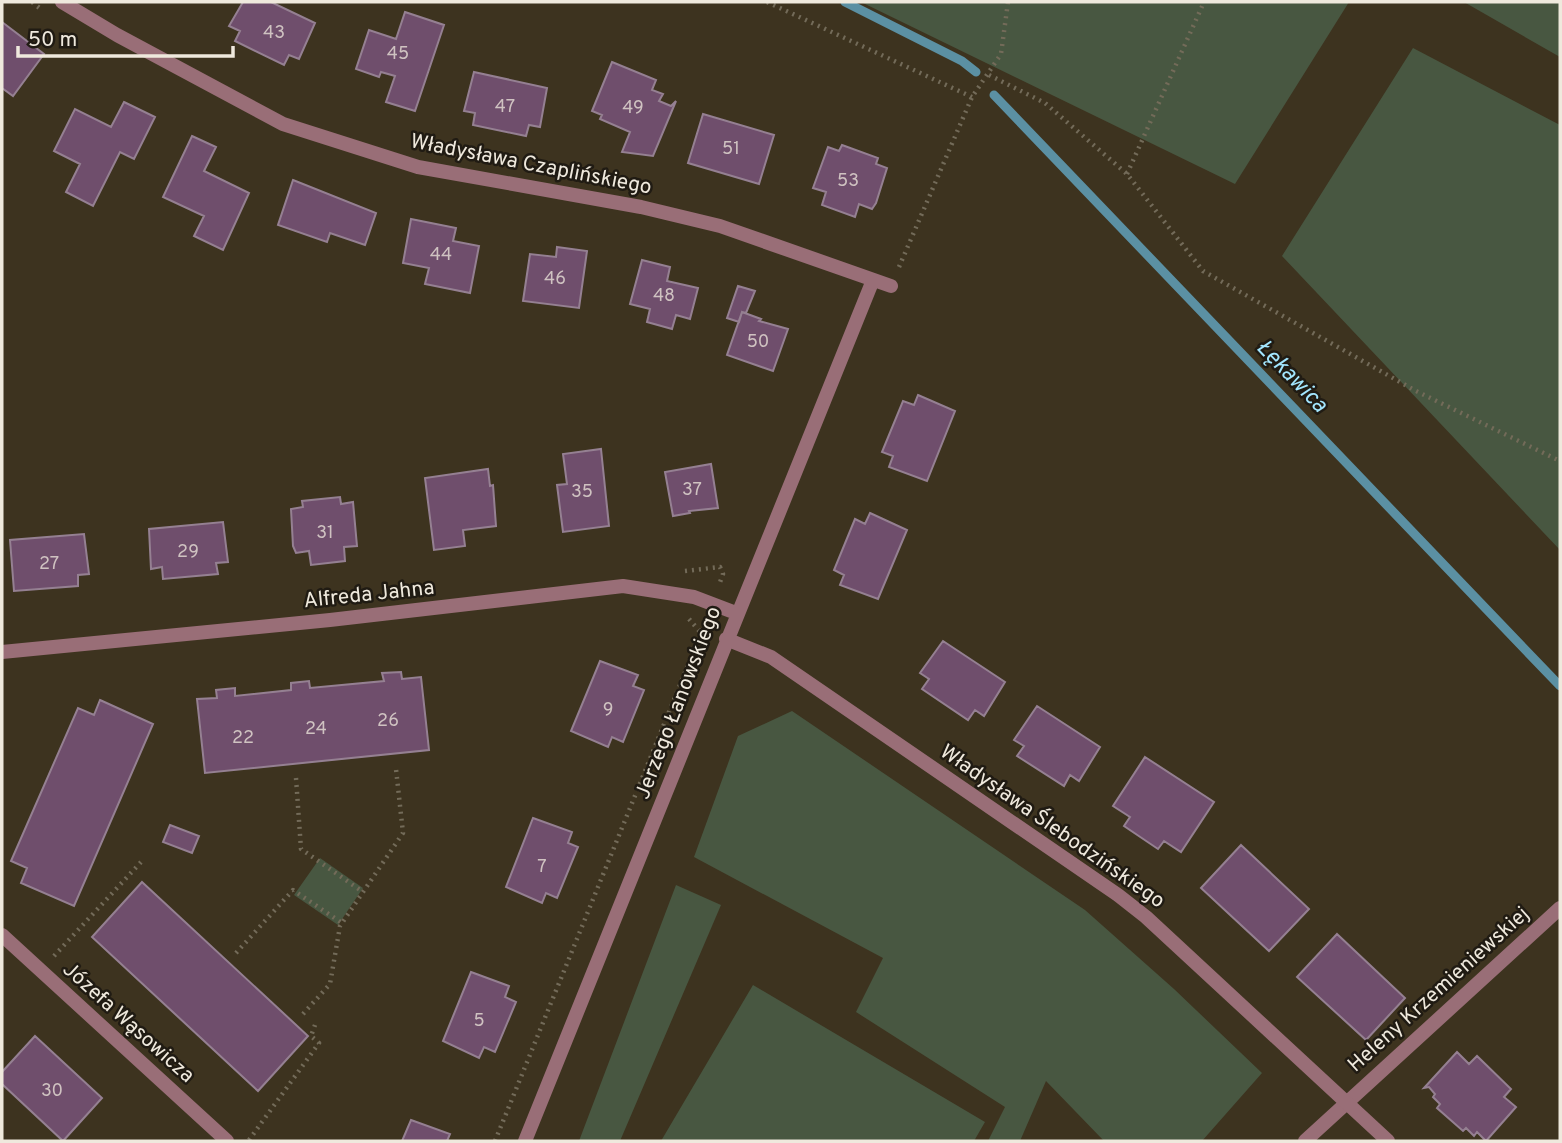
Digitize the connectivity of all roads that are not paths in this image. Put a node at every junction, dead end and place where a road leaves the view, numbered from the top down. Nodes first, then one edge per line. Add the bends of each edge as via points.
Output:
1 (62, 2) edge
2 (873, 280) junction
3 (891, 286) road end
4 (736, 613) junction
5 (726, 639) junction
6 (2, 652) edge
7 (1560, 908) edge
8 (2, 935) edge
9 (1347, 1103) junction
10 (227, 1141) edge
11 (524, 1141) edge
12 (1305, 1141) edge
13 (1388, 1141) edge

1 - 2 street, Władysława Czaplińskiego via 283,124 418,167 720,226
2 - 3 street, Władysława Czaplińskiego
2 - 4 street, Jerzego Łanowskiego
4 - 5 street, Jerzego Łanowskiego
4 - 6 street, Alfreda Jahna via 694,597 623,586
5 - 9 street, Władysława Ślebodzińskiego via 771,657 1118,895
5 - 11 street, Jerzego Łanowskiego
7 - 9 street, Heleny Krzemieniewskiej
8 - 10 street, Józefa Wąsowicza
9 - 12 street, Heleny Krzemieniewskiej
9 - 13 street, Władysława Ślebodzińskiego

